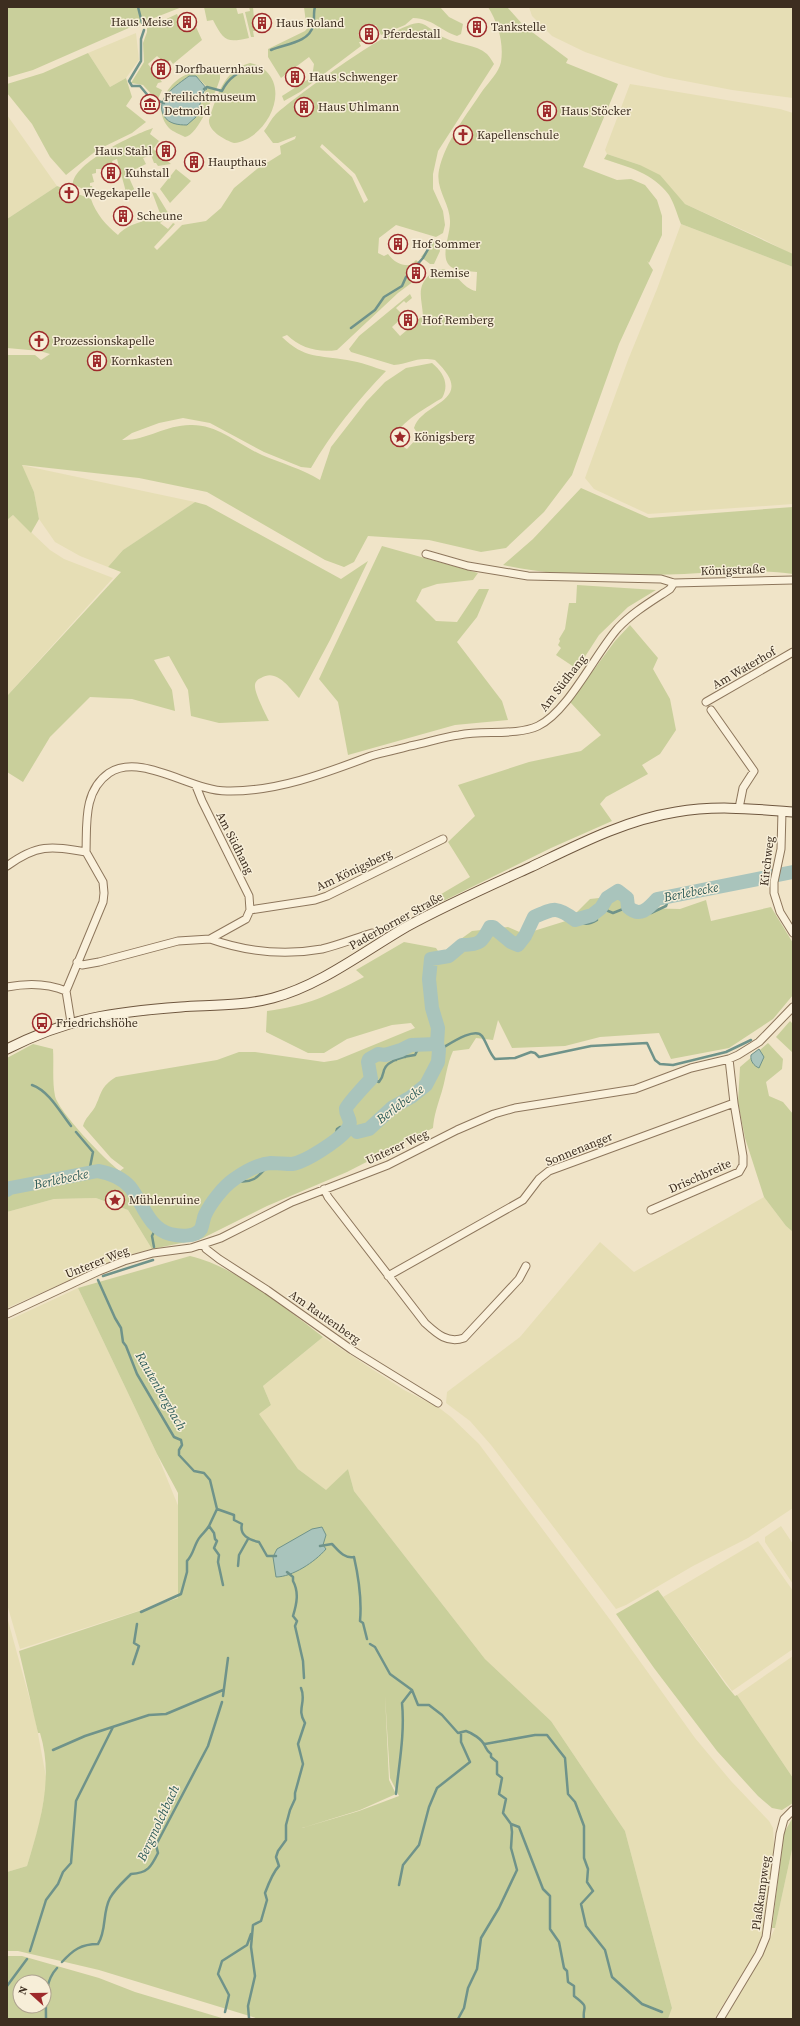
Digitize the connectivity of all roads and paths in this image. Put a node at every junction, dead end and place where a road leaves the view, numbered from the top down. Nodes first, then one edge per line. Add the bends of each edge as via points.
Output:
1 (426, 554) dead end
2 (793, 580) edge
3 (674, 583) junction
4 (793, 652) edge
5 (706, 702) dead end
6 (710, 710) dead end
7 (196, 786) junction
8 (739, 808) junction
9 (782, 811) junction
10 (793, 812) edge
11 (443, 839) dead end
12 (86, 852) junction
13 (7, 866) edge
14 (250, 910) junction
15 (372, 933) dead end
16 (793, 933) edge
17 (210, 939) junction
18 (77, 962) junction
19 (7, 987) edge
20 (66, 991) junction
21 (793, 1008) edge
22 (71, 1022) junction
23 (7, 1049) edge
24 (729, 1059) junction
25 (734, 1103) junction
26 (324, 1189) junction
27 (651, 1210) dead end
28 (204, 1244) junction
29 (526, 1266) dead end
30 (388, 1276) junction
31 (7, 1314) edge
32 (438, 1403) dead end
33 (793, 1810) edge
34 (720, 2019) edge

1 - 3 street via 468,566 528,576 661,579
2 - 3 street, Königstraße
3 - 7 street, Am Südhang via 670,589 618,628 554,715 536,727 460,734 373,755 260,790 225,791
4 - 5 street, Am Waterhof
6 - 8 street via 754,771 743,788
7 - 12 street, Am Südhang via 146,767 124,767 110,772 99,782 89,800
7 - 14 street, Am Südhang via 249,896
8 - 9 main road, Paderborner Straße
8 - 22 main road, Paderborner Straße via 702,808 644,818 557,854 431,914 308,984 273,998 249,1003 119,1012
9 - 10 main road, Paderborner Straße
9 - 16 street, Kirchweg via 781,849 774,882 776,904
11 - 14 street, Am Königsberg via 327,896
12 - 13 street via 46,847 25,854
12 - 18 street via 103,882 104,893 103,902
14 - 17 street via 246,919
15 - 17 street via 323,948 266,953
17 - 18 street via 178,941 99,962
18 - 20 street
19 - 20 street via 41,984
20 - 22 street
21 - 24 street, Unterer Weg via 759,1042
22 - 23 main road, Paderborner Straße via 42,1032
24 - 25 street
24 - 26 street, Unterer Weg via 692,1068 635,1089 515,1108 494,1114 388,1165
25 - 27 street, Drischbreite via 743,1156 740,1172
25 - 30 street, Sonnenanger via 549,1171 539,1179 523,1200
26 - 28 street, Unterer Weg
26 - 30 street
28 - 31 street, Unterer Weg via 124,1261
28 - 32 street, Am Rautenberg via 206,1249 219,1259 352,1350
29 - 30 street via 520,1279 464,1338 452,1340 441,1336 425,1323
33 - 34 street, Plaßkampweg via 784,1819 780,1834 766,1937 759,1954

